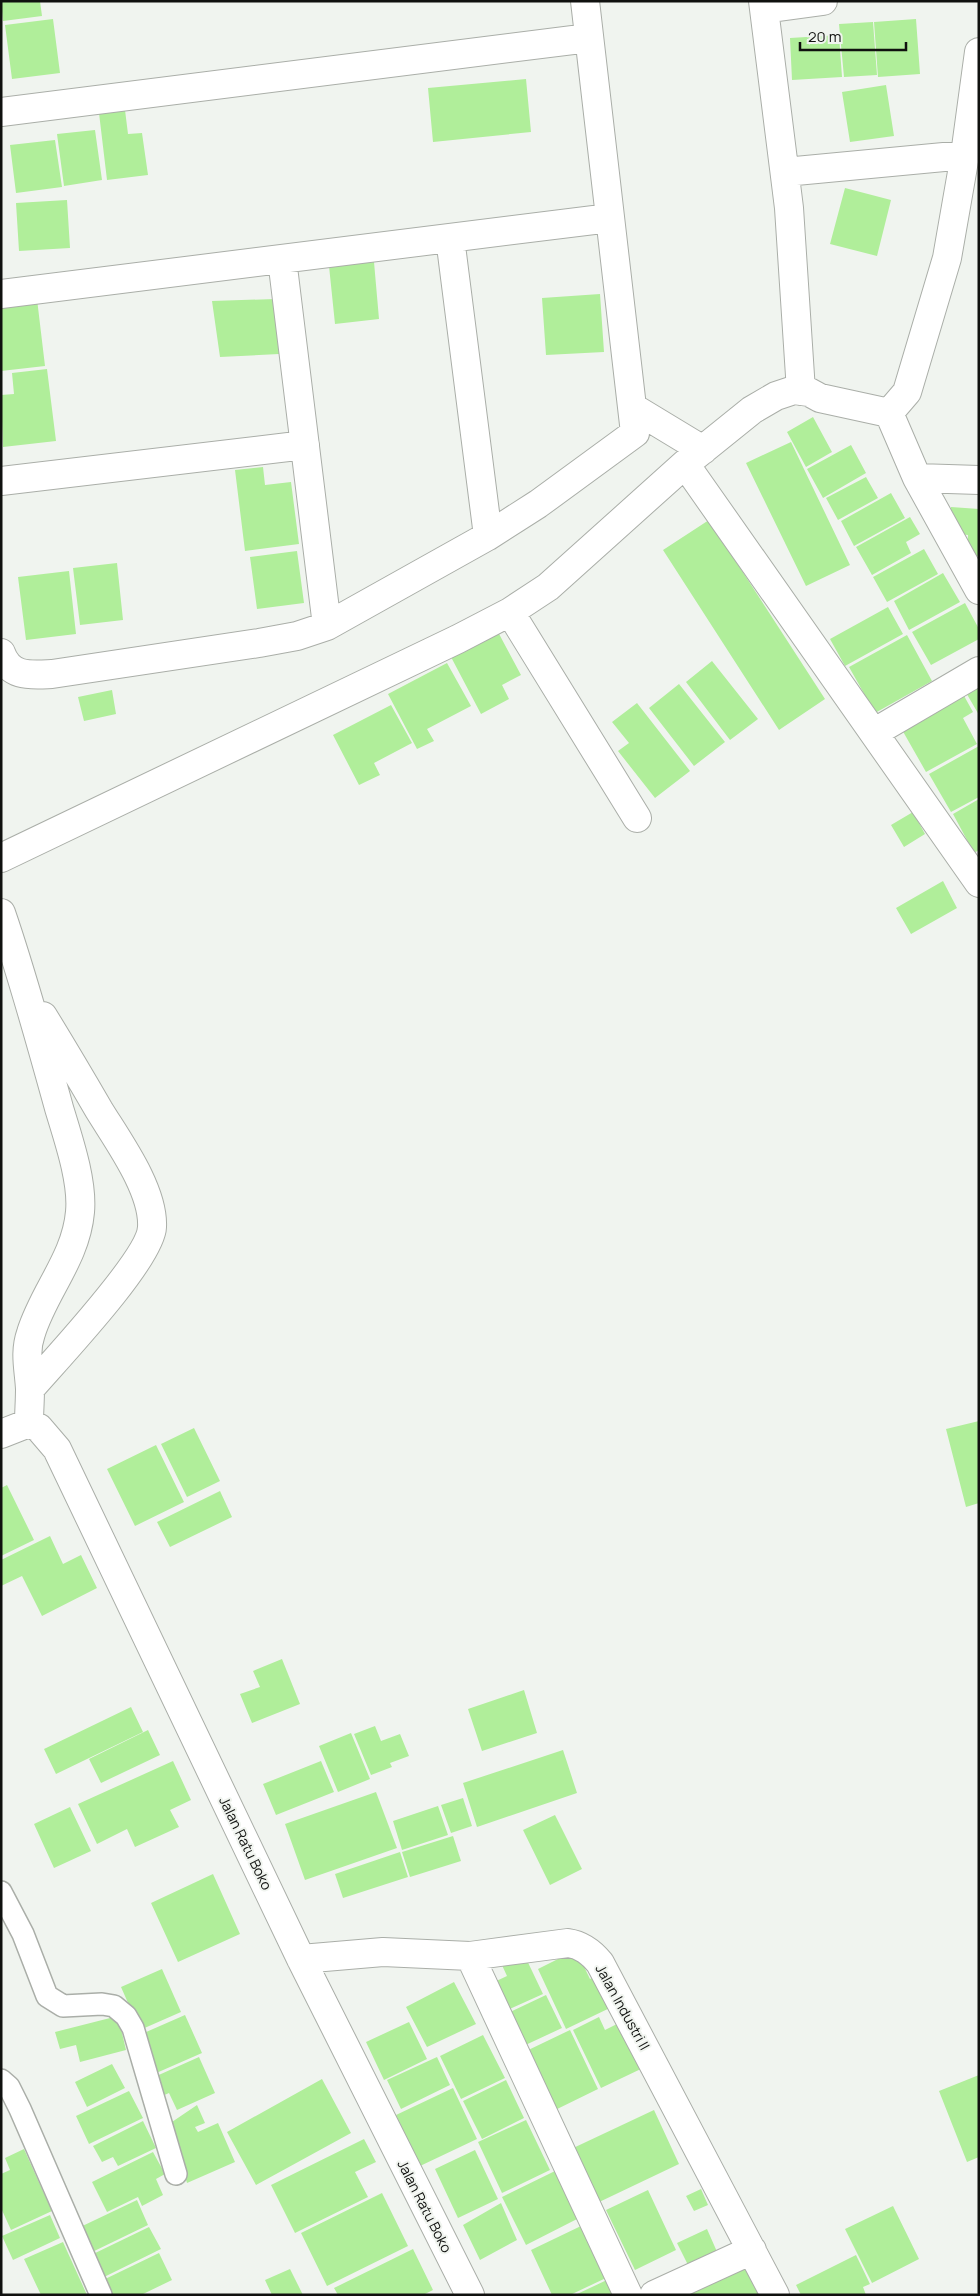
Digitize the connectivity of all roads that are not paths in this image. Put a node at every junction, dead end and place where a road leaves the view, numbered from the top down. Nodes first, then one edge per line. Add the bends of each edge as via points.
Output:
1 (585, 1) edge
2 (823, 1) edge
3 (763, 5) edge
4 (589, 38) junction
5 (979, 52) edge
6 (1, 112) edge
7 (965, 155) junction
8 (785, 172) junction
9 (610, 218) junction
10 (450, 238) junction
11 (282, 259) junction
12 (1, 294) edge
13 (802, 391) junction
14 (632, 406) junction
15 (889, 413) junction
16 (305, 445) junction
17 (694, 457) junction
18 (917, 478) junction
19 (979, 480) edge
20 (1, 481) edge
21 (488, 536) junction
22 (979, 590) edge
23 (510, 612) junction
24 (327, 626) junction
25 (1, 653) edge
26 (979, 671) edge
27 (875, 732) junction
28 (636, 818) dead end
29 (1, 858) edge
30 (979, 883) edge
31 (1, 913) edge
32 (25, 984) junction
33 (30, 1389) junction
34 (28, 1423) junction
35 (1, 1434) edge
36 (1, 1892) edge
37 (470, 1956) junction
38 (302, 1959) junction
39 (1, 2080) edge
40 (176, 2174) dead end
41 (752, 2250) junction
42 (101, 2295) edge
43 (470, 2295) edge
44 (628, 2295) edge
45 (654, 2295) edge
46 (775, 2295) edge

1 - 4 street
2 - 3 street
3 - 8 street
4 - 6 street
4 - 9 street
5 - 7 street
7 - 8 street
7 - 15 street via 947,258 907,392
8 - 13 street
9 - 10 street
9 - 14 street
10 - 11 street
10 - 21 street
11 - 12 street
11 - 16 street
13 - 15 street
13 - 17 street via 794,390 752,410
14 - 17 street
14 - 21 street via 635,433
15 - 18 street
16 - 20 street
16 - 24 street
17 - 23 street via 548,587
17 - 27 street
18 - 19 street
18 - 22 street
21 - 24 street
23 - 28 street
23 - 29 street via 458,640
24 - 25 street via 259,643 52,674 27,676 15,672 3,660
26 - 27 street
27 - 30 street
31 - 32 street
32 - 33 street via 70,1145 81,1210 78,1233 68,1260 30,1334 25,1359
32 - 33 street via 137,1174 148,1202 152,1227 148,1242 126,1276
33 - 34 street
34 - 35 street
34 - 38 street, Jalan Ratu Boko via 39,1428 57,1449
36 - 40 lane via 33,1956 47,1996 63,2006 114,2006 134,2028
37 - 38 street, Jalan Industri II via 383,1952
37 - 41 street, Jalan Industri II via 568,1943 592,1954 600,1963
37 - 44 street
38 - 43 street, Jalan Ratu Boko
39 - 42 lane via 9,2087 20,2110
41 - 45 street
41 - 46 street, Jalan Industri II

